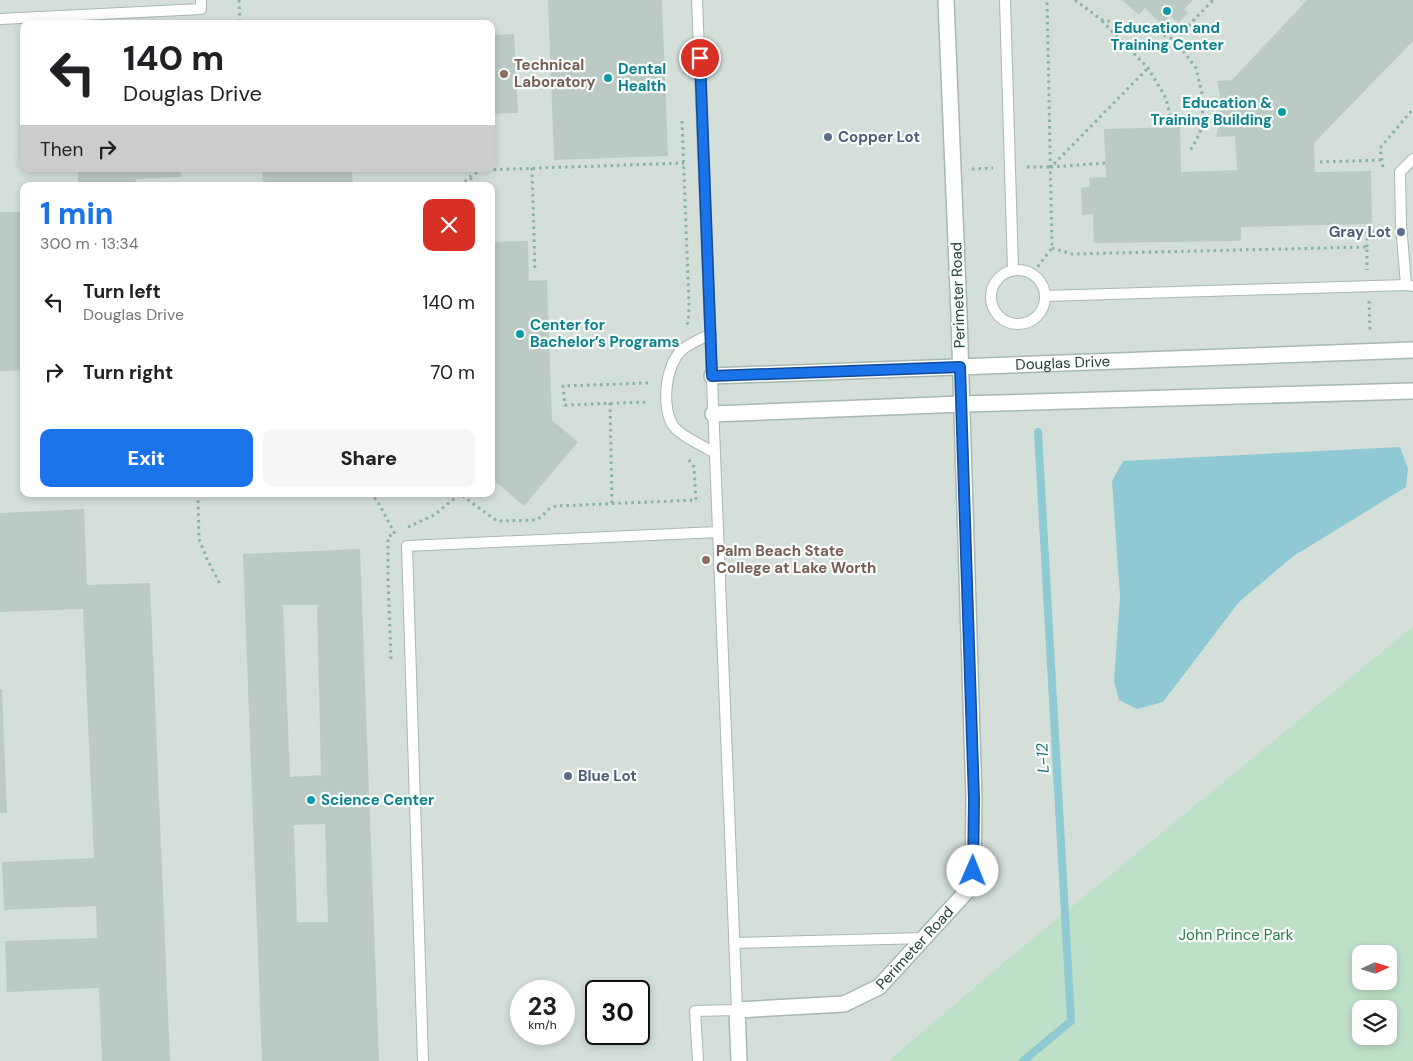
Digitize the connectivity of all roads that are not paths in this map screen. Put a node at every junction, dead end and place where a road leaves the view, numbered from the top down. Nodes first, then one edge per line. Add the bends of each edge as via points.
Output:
1 (698, 0) edge
2 (946, 0) edge
3 (1006, 0) edge
4 (201, 4) edge
5 (0, 19) edge
6 (1413, 159) edge
7 (1013, 270) junction
8 (1409, 285) edge
9 (1045, 296) junction
10 (711, 334) junction
11 (1413, 350) edge
12 (960, 367) junction
13 (712, 376) junction
14 (1413, 391) edge
15 (962, 404) junction
16 (713, 414) junction
17 (715, 452) junction
18 (718, 532) junction
19 (924, 938) junction
20 (734, 943) junction
21 (737, 1010) junction
22 (423, 1061) edge
23 (698, 1061) edge
24 (739, 1061) edge

1 - 10 lane
2 - 12 street, Perimeter Road
3 - 7 lane
4 - 5 lane
6 - 8 lane via 1400,172 1401,224
7 - 9 lane via 1027,271 1030,277 1039,280
7 - 9 lane via 1004,273 992,286 991,304 997,316 1008,323 1026,324 1040,313
8 - 9 lane
10 - 13 lane
10 - 17 lane via 683,349 674,359 667,383 667,412 681,433
11 - 12 street, Douglas Drive
12 - 13 street, Douglas Drive
12 - 15 street, Perimeter Road
13 - 16 lane
14 - 15 street
15 - 16 street
15 - 19 street, Perimeter Road via 974,800 973,871 967,891
16 - 17 lane
17 - 18 lane
18 - 20 lane
18 - 22 lane via 407,546
19 - 20 lane
19 - 21 street, Perimeter Road via 879,986 844,1004
20 - 21 lane
21 - 23 lane via 695,1011
21 - 24 street

